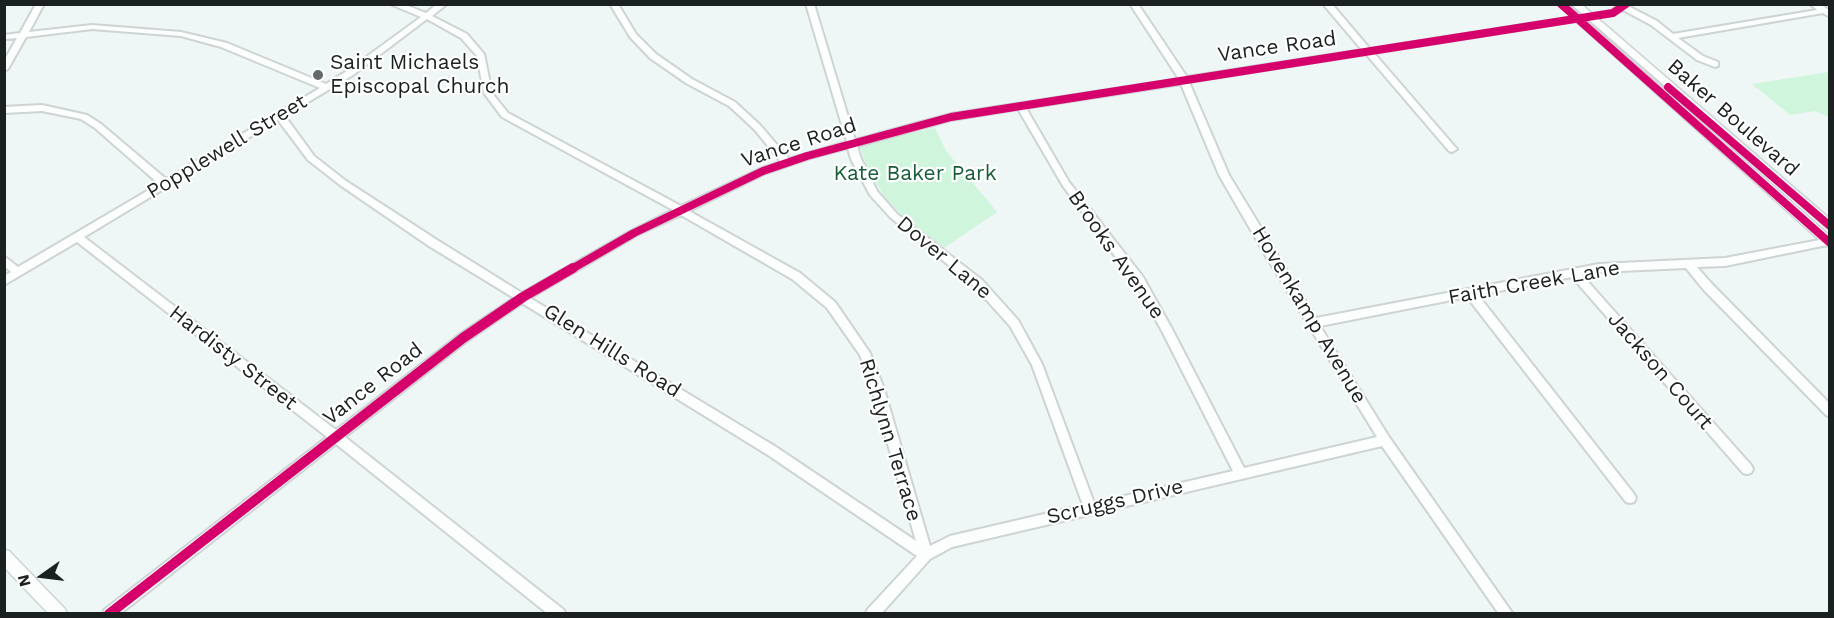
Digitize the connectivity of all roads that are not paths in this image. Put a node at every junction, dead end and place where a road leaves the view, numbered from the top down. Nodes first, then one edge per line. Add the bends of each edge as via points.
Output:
1 (40, 4) edge
2 (394, 4) edge
3 (444, 4) edge
4 (614, 4) edge
5 (810, 4) edge
6 (1134, 4) edge
7 (1327, 4) edge
8 (1561, 4) edge
9 (1575, 4) edge
10 (1814, 4) edge
11 (1625, 6) edge
12 (1826, 13) edge
13 (427, 16) junction
14 (1589, 17) junction
15 (1577, 19) junction
16 (24, 34) junction
17 (1673, 36) junction
18 (4, 37) edge
19 (1368, 52) junction
20 (1715, 64) dead end
21 (4, 69) edge
22 (1184, 80) junction
23 (326, 87) junction
24 (1020, 105) junction
25 (4, 110) edge
26 (280, 116) junction
27 (852, 144) junction
28 (1452, 149) dead end
29 (786, 163) junction
30 (165, 184) junction
31 (679, 211) junction
32 (1830, 226) edge
33 (77, 237) junction
34 (1829, 242) edge
35 (4, 260) edge
36 (1689, 264) junction
37 (18, 273) junction
38 (1574, 273) junction
39 (4, 281) edge
40 (1470, 293) junction
41 (523, 297) junction
42 (1313, 323) junction
43 (1830, 412) edge
44 (335, 436) junction
45 (1385, 440) junction
46 (1747, 470) dead end
47 (1240, 473) junction
48 (1630, 498) dead end
49 (1090, 507) junction
50 (926, 555) junction
51 (4, 556) edge
52 (60, 614) edge
53 (109, 614) edge
54 (559, 614) edge
55 (872, 614) edge
56 (1507, 614) edge

1 - 16 street
2 - 13 street, Richlynn Terrace
3 - 13 street, Popplewell Street
4 - 29 street via 624,24 653,56 740,110
5 - 27 street, Dover Lane
6 - 22 street, Hovenkamp Avenue
7 - 19 street
8 - 15 main road, Baker Boulevard
9 - 14 main road, Baker Boulevard
10 - 12 street
11 - 14 street, Vance Road via 1613,13
11 - 17 street
12 - 17 street
13 - 23 street, Popplewell Street
13 - 31 street, Richlynn Terrace via 464,36 477,50 489,93 505,115
14 - 15 street, Vance Road
14 - 32 main road, Baker Boulevard
15 - 19 street, Vance Road
15 - 34 main road, Baker Boulevard
16 - 18 street
16 - 21 street
16 - 23 street via 92,27 181,34 224,45
17 - 20 street via 1700,58
19 - 22 street, Vance Road
19 - 28 street
22 - 24 street, Vance Road
22 - 42 street, Hovenkamp Avenue via 1224,175
23 - 26 street, Popplewell Street
24 - 27 street, Vance Road via 951,117
24 - 47 street, Brooks Avenue via 1066,184 1138,280
25 - 30 street via 42,108 84,117
26 - 30 street, Popplewell Street
26 - 41 street, Glen Hills Road via 305,153 343,183
27 - 29 street, Vance Road
27 - 49 street, Dover Lane via 866,180 882,203 978,283 1001,306 1030,348
29 - 31 street, Vance Road
30 - 33 street, Popplewell Street
31 - 41 street, Vance Road via 600,251
31 - 50 street, Richlynn Terrace via 796,276 840,315 865,353 878,389
33 - 37 street, Popplewell Street
33 - 44 street, Hardisty Street
34 - 36 street, Faith Creek Lane via 1725,262
35 - 37 street
36 - 38 street, Faith Creek Lane via 1599,268
36 - 43 street
37 - 39 street, Popplewell Street
38 - 40 street, Faith Creek Lane
38 - 46 street, Jackson Court
40 - 42 street, Faith Creek Lane
40 - 48 street
41 - 44 street, Vance Road
41 - 50 street, Glen Hills Road via 772,451
42 - 45 street, Hovenkamp Avenue
44 - 53 street, Vance Road
44 - 54 street, Hardisty Street
45 - 47 street, Scruggs Drive
45 - 56 street, Hovenkamp Avenue
47 - 49 street, Scruggs Drive
49 - 50 street, Scruggs Drive via 981,532
50 - 55 street, Scruggs Drive
51 - 52 main road

